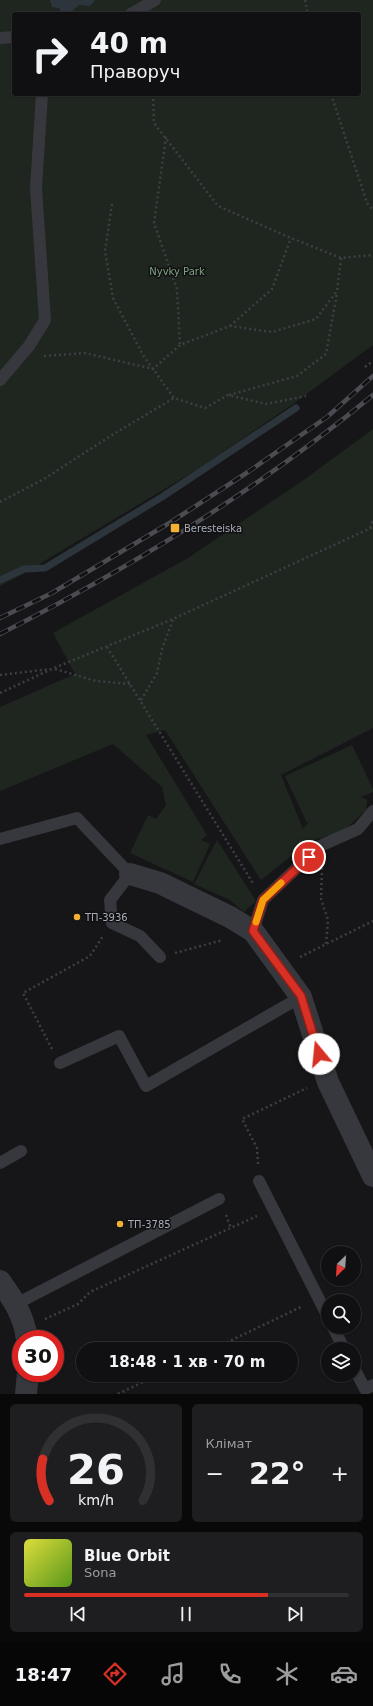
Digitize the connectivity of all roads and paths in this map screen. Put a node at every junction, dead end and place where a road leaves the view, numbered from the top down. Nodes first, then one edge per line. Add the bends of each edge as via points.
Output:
1 (155, 0) edge
2 (305, 0) edge
3 (134, 12) edge
4 (308, 12) edge
5 (12, 37) edge
6 (0, 38) edge
7 (42, 96) edge
8 (153, 96) edge
9 (331, 96) edge
10 (166, 137) junction
11 (112, 204) dead end
12 (373, 210) edge
13 (292, 238) junction
14 (373, 255) edge
15 (341, 258) junction
16 (337, 291) junction
17 (230, 326) junction
18 (180, 345) junction
19 (40, 356) dead end
20 (373, 361) edge
21 (365, 367) dead end
22 (153, 369) junction
23 (0, 380) edge
24 (228, 395) junction
25 (306, 396) dead end
26 (174, 398) junction
27 (0, 502) edge
28 (373, 519) edge
29 (373, 527) edge
30 (369, 529) junction
31 (173, 620) junction
32 (107, 647) junction
33 (54, 668) junction
34 (0, 675) edge
35 (130, 684) junction
36 (0, 693) edge
37 (141, 700) junction
38 (373, 811) edge
39 (0, 839) edge
40 (320, 846) junction
41 (130, 874) junction
42 (248, 875) dead end
43 (373, 921) edge
44 (112, 923) junction
45 (253, 931) junction
46 (326, 944) junction
47 (160, 957) joint
48 (279, 967) junction
49 (301, 996) junction
50 (60, 1063) joint
51 (311, 1086) dead end
52 (257, 1148) dead end
53 (21, 1151) dead end
54 (0, 1163) edge
55 (373, 1176) edge
56 (259, 1181) dead end
57 (219, 1199) dead end
58 (261, 1222) dead end
59 (0, 1281) edge
60 (321, 1303) edge
61 (16, 1304) junction
62 (304, 1306) dead end
63 (25, 1330) edge
64 (30, 1330) edge
65 (228, 1342) edge
66 (361, 1378) edge
67 (27, 1382) edge
68 (143, 1382) edge
69 (369, 1389) edge
70 (26, 1394) edge
71 (118, 1394) edge

1 - 3 lane
2 - 4 path
5 - 6 lane
7 - 23 lane via 36,188 45,320 29,346
8 - 10 path via 154,123
9 - 12 path via 367,203
10 - 13 path via 218,206
10 - 18 path via 154,223 177,288
11 - 22 path via 105,250 113,298
13 - 15 path
13 - 17 path via 272,289
14 - 15 path
15 - 16 path
16 - 17 path via 316,319 272,332
16 - 24 path via 326,354 297,376
17 - 18 path
18 - 22 path
19 - 22 path via 85,353
20 - 21 path
22 - 26 path
24 - 25 path via 266,404
24 - 26 path via 205,408
26 - 27 path via 44,479
28 - 30 path
29 - 30 path
30 - 31 path
31 - 32 path
31 - 37 path via 162,649 157,673
32 - 33 path
32 - 35 path
33 - 34 path
33 - 35 path via 96,681
33 - 36 path
35 - 37 path
37 - 42 path
38 - 40 lane via 358,829
39 - 41 lane via 77,818
40 - 45 lane via 263,900
40 - 46 path via 320,900 328,920
41 - 44 lane via 110,900
41 - 45 street via 160,883
43 - 46 path
44 - 47 lane via 140,936
44 - 50 path via 90,956 22,993
45 - 47 path
45 - 48 street
46 - 48 path
48 - 49 street
49 - 50 lane via 146,1086 119,1036
49 - 55 street via 328,1082
51 - 52 path via 242,1119
53 - 54 lane
56 - 60 lane
57 - 61 lane
58 - 64 path via 258,1215 90,1292 78,1304 41,1321
59 - 61 street
61 - 63 street
62 - 65 path
66 - 69 lane
67 - 70 street
68 - 71 path

